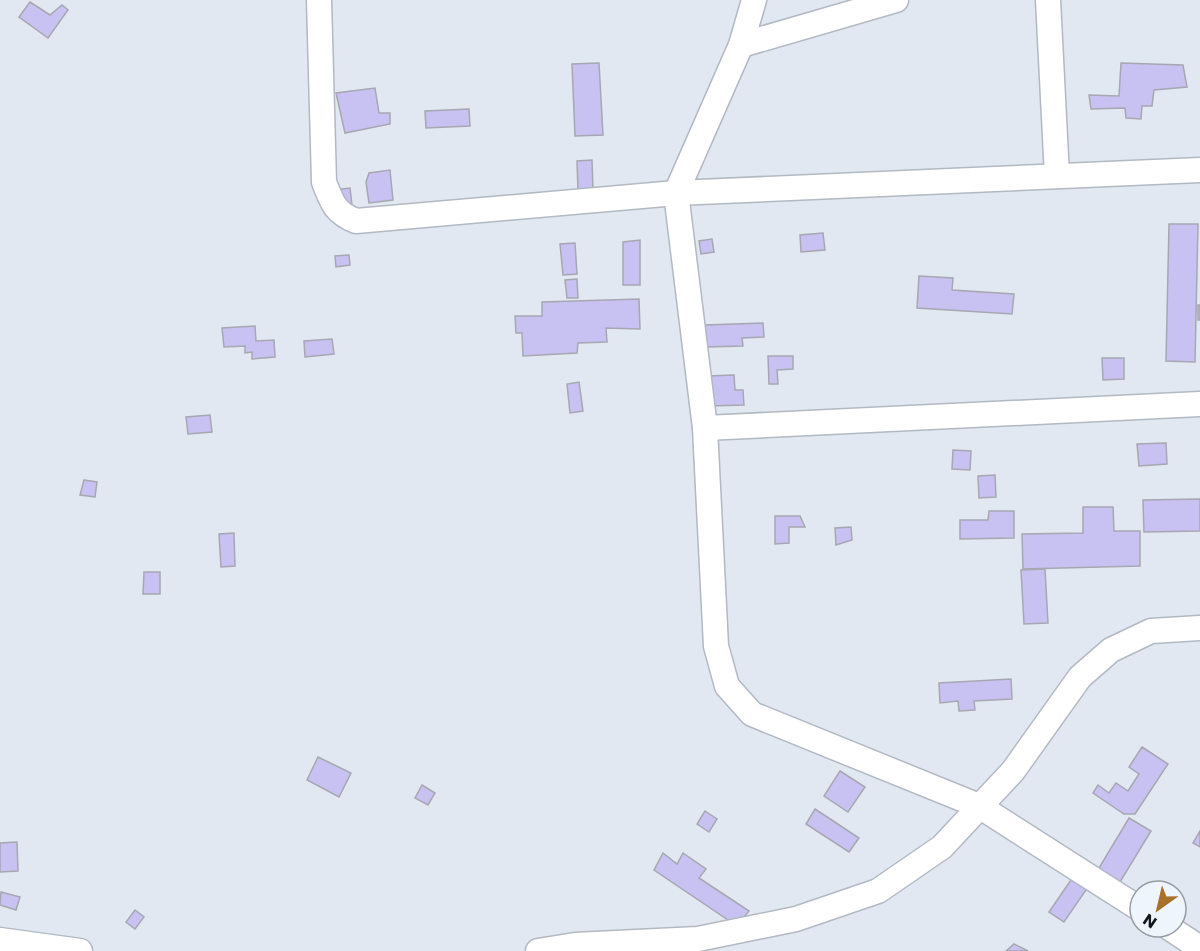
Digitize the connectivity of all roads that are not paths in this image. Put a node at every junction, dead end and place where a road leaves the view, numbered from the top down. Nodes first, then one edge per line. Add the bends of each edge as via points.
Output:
1 (319, 0) edge
2 (754, 0) edge
3 (896, 0) edge
4 (1048, 0) edge
5 (741, 45) junction
6 (1200, 170) edge
7 (1057, 176) junction
8 (676, 193) junction
9 (1200, 404) edge
10 (705, 428) junction
11 (1200, 628) edge
12 (979, 806) junction
13 (1128, 901) edge
14 (1186, 939) edge
15 (0, 940) edge
16 (576, 948) edge
17 (1200, 948) edge
18 (80, 951) edge
19 (538, 951) edge

1 - 8 street via 324,182 333,205 344,216 356,221
2 - 5 street
3 - 5 street
4 - 7 street
5 - 8 street
6 - 7 street
7 - 8 street
8 - 10 street
9 - 10 street
10 - 12 street via 716,646 727,686 752,714
11 - 12 street via 1151,631 1111,650 1080,677 1013,771
12 - 13 street
12 - 16 street via 942,847 878,891 796,920 698,939
14 - 17 street
15 - 18 street
16 - 19 street

